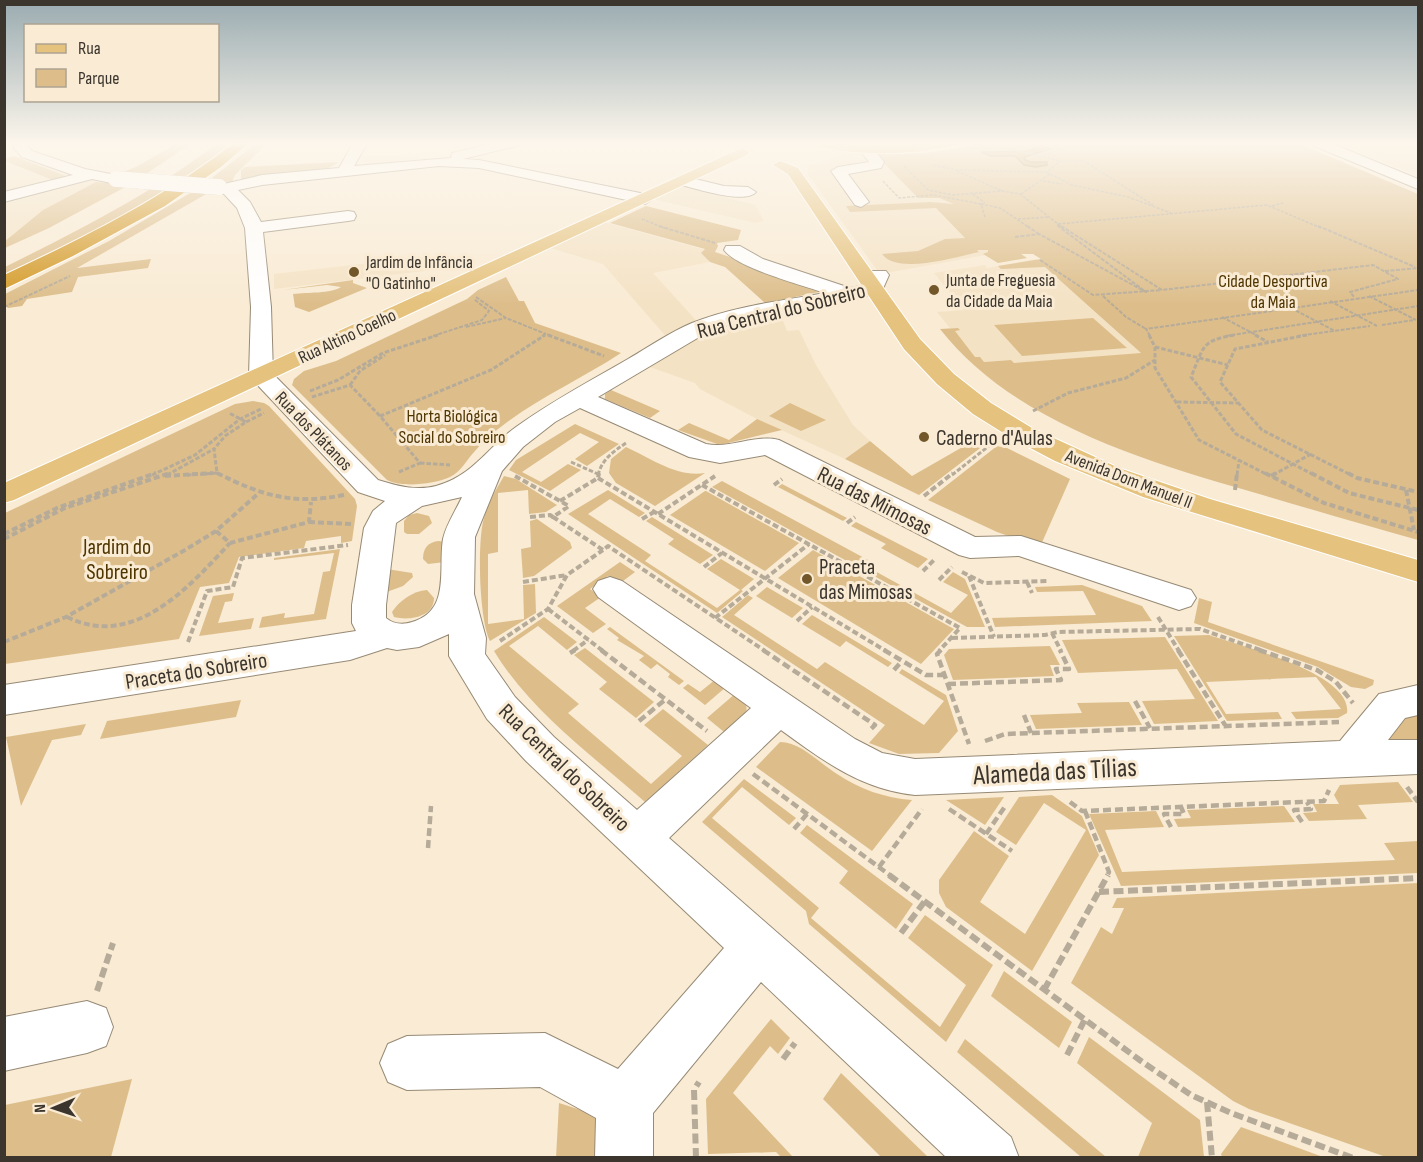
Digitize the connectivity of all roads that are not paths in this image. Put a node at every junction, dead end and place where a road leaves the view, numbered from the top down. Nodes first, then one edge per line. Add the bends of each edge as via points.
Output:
1 (167, 196) edge
2 (233, 196) edge
3 (632, 196) edge
4 (651, 196) edge
5 (812, 196) edge
6 (821, 196) edge
7 (857, 196) edge
8 (645, 199) junction
9 (861, 202) dead end
10 (348, 216) dead end
11 (254, 228) junction
12 (733, 250) road end
13 (876, 282) junction
14 (4, 283) edge
15 (849, 294) junction
16 (261, 376) junction
17 (577, 397) junction
18 (500, 472) junction
19 (370, 485) junction
20 (4, 494) edge
21 (424, 498) junction
22 (372, 528) junction
23 (459, 537) junction
24 (1419, 557) edge
25 (1419, 571) edge
26 (610, 589) dead end
27 (457, 594) junction
28 (1179, 598) dead end
29 (393, 636) junction
30 (480, 651) junction
31 (6, 700) edge
32 (1419, 700) edge
33 (779, 707) junction
34 (1348, 739) junction
35 (1419, 757) edge
36 (638, 838) junction
37 (758, 947) junction
38 (92, 1010) road end
39 (4, 1044) edge
40 (407, 1063) dead end
41 (625, 1103) junction
42 (624, 1158) edge
43 (990, 1158) edge

1 - 14 highway
2 - 11 street via 244,204
3 - 8 street
4 - 8 main road, Rua Altino Coelho
5 - 13 main road, Avenida Dom Manuel II
6 - 13 main road, Avenida Dom Manuel II
7 - 9 street
8 - 16 main road, Rua Altino Coelho via 471,288
10 - 11 street
11 - 16 street via 261,307
12 - 15 street via 756,263
13 - 15 street, Rua Central do Sobreiro
13 - 24 main road, Avenida Dom Manuel II via 938,354 974,388 1022,420 1163,481
13 - 25 main road, Avenida Dom Manuel II via 912,345 928,363 956,390 1012,429 1144,487
15 - 17 street, Rua Central do Sobreiro via 698,328
16 - 19 street, Rua dos Plátanos
16 - 20 main road, Rua Altino Coelho
17 - 18 street, Rua Central do Sobreiro via 514,441
17 - 28 street, Rua das Mimosas via 699,451 720,455 769,446 970,548 1021,546
18 - 21 street
18 - 23 street, Rua Central do Sobreiro via 485,482
19 - 21 street, Rua dos Plátanos via 392,495
19 - 22 street, Rua dos Plátanos via 376,515
21 - 22 street via 395,508
21 - 23 street, Rua dos Plátanos via 446,503 454,510
22 - 29 street via 367,618 372,628
23 - 27 street, Rua Central do Sobreiro
26 - 33 street, Alameda das Tílias
27 - 29 street, Praceta do Sobreiro via 440,622
27 - 30 street, Rua Central do Sobreiro via 468,638
29 - 30 street
29 - 31 street, Praceta do Sobreiro
30 - 36 street, Rua Central do Sobreiro via 486,688 511,720
32 - 34 street via 1393,705
33 - 34 street, Alameda das Tílias via 867,767 894,776
33 - 36 street
34 - 35 street, Alameda das Tílias
36 - 37 street, Rua Central do Sobreiro
37 - 41 street
37 - 43 street, Rua Central do Sobreiro
38 - 39 street
40 - 41 street via 545,1060
41 - 42 street

